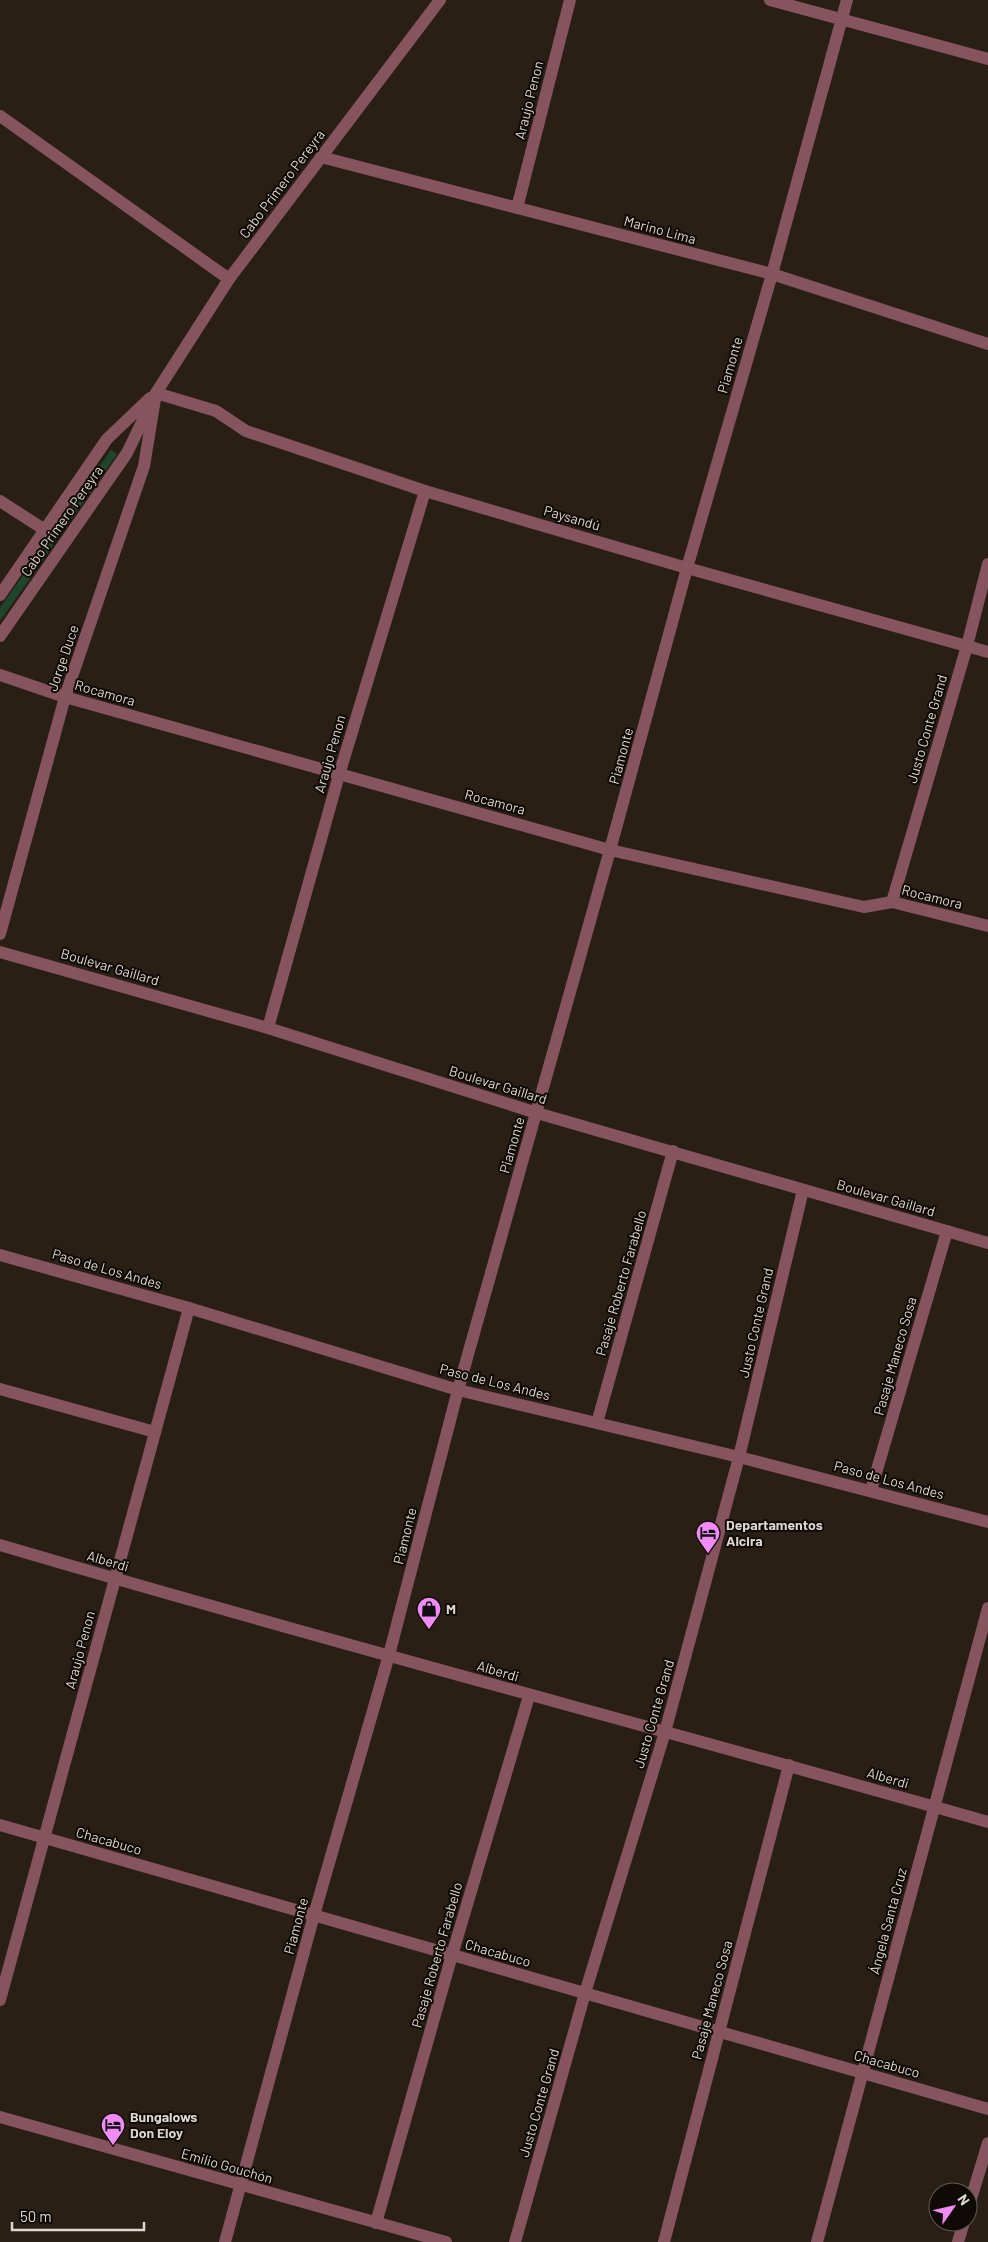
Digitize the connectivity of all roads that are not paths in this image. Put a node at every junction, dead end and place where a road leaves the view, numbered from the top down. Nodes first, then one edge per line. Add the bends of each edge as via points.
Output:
1 (440, 0) edge
2 (570, 0) edge
3 (770, 0) edge
4 (847, 0) edge
5 (842, 18) junction
6 (988, 59) edge
7 (0, 116) edge
8 (321, 157) junction
9 (517, 208) junction
10 (772, 274) junction
11 (229, 279) junction
12 (988, 344) edge
13 (156, 393) junction
14 (425, 491) junction
15 (0, 501) edge
16 (45, 530) junction
17 (988, 564) edge
18 (687, 568) junction
19 (0, 595) edge
20 (0, 636) edge
21 (968, 646) junction
22 (988, 652) edge
23 (0, 675) edge
24 (65, 697) junction
25 (339, 775) junction
26 (610, 850) junction
27 (892, 902) junction
28 (988, 926) edge
29 (0, 934) edge
30 (0, 952) edge
31 (268, 1028) junction
32 (537, 1113) junction
33 (673, 1151) junction
34 (803, 1190) junction
35 (948, 1231) junction
36 (988, 1243) edge
37 (0, 1255) edge
38 (189, 1308) junction
39 (0, 1389) edge
40 (458, 1390) junction
41 (597, 1423) junction
42 (155, 1432) junction
43 (739, 1457) junction
44 (871, 1490) junction
45 (988, 1522) edge
46 (0, 1545) edge
47 (115, 1579) junction
48 (988, 1608) edge
49 (389, 1655) junction
50 (530, 1696) junction
51 (665, 1732) junction
52 (789, 1765) junction
53 (933, 1806) junction
54 (988, 1822) edge
55 (0, 1825) edge
56 (43, 1838) junction
57 (314, 1916) junction
58 (452, 1955) junction
59 (585, 1994) junction
60 (0, 2000) edge
61 (719, 2032) junction
62 (864, 2073) junction
63 (988, 2109) edge
64 (0, 2117) edge
65 (988, 2143) edge
66 (976, 2182) edge
67 (241, 2186) junction
68 (376, 2223) junction
69 (225, 2242) edge
70 (446, 2242) edge
71 (515, 2242) edge
72 (664, 2242) edge
73 (817, 2242) edge

1 - 8 street, Cabo Primero Pereyra
2 - 9 street, Araujo Penon
3 - 5 street
4 - 5 street, Piamonte
5 - 6 street
5 - 10 street, Piamonte
7 - 11 street
8 - 9 street, Marino Lima
8 - 11 street, Cabo Primero Pereyra
9 - 10 street, Marino Lima
10 - 12 street, Marino Lima
10 - 18 street, Piamonte
11 - 13 street, Cabo Primero Pereyra
13 - 14 street, Paysandú via 216,411 246,431
13 - 16 street, Cabo Primero Pereyra via 107,439
13 - 20 street, Cabo Primero Pereyra via 127,453
13 - 24 street, Jorge Duce via 144,466
14 - 18 street, Paysandú
14 - 25 street, Araujo Penon
15 - 16 street
16 - 19 street, Cabo Primero Pereyra
17 - 21 street, Justo Conte Grand
18 - 21 street, Paysandú
18 - 26 street, Piamonte
21 - 22 street, Paysandú
21 - 27 street, Justo Conte Grand
23 - 24 street, Rocamora
24 - 25 street, Rocamora
24 - 29 street, Jorge Duce
25 - 26 street, Rocamora
25 - 31 street, Araujo Penon
26 - 27 street, Rocamora via 864,907
26 - 32 street, Piamonte
27 - 28 street, Rocamora
30 - 31 street, Boulevar Gaillard
31 - 32 street, Boulevar Gaillard
32 - 33 street, Boulevar Gaillard
32 - 40 street, Piamonte
33 - 34 street, Boulevar Gaillard
33 - 41 street, Pasaje Roberto Farabello
34 - 35 street, Boulevar Gaillard
34 - 43 street, Justo Conte Grand
35 - 36 street, Boulevar Gaillard
35 - 44 street, Pasaje Maneco Sosa
37 - 38 street, Paso de Los Andes
38 - 40 street, Paso de Los Andes
38 - 42 street, Araujo Penon
39 - 42 street
40 - 41 street, Paso de Los Andes
40 - 49 street, Piamonte
41 - 43 street, Paso de Los Andes
42 - 47 street, Araujo Penon
43 - 44 street, Paso de Los Andes
43 - 51 street, Justo Conte Grand
44 - 45 street, Paso de Los Andes
46 - 47 street, Alberdi
47 - 49 street, Alberdi
47 - 56 street, Araujo Penon
48 - 53 street, Ángela Santa Cruz
49 - 50 street, Alberdi
49 - 57 street, Piamonte
50 - 51 street, Alberdi
50 - 58 street, Pasaje Roberto Farabello
51 - 52 street, Alberdi
51 - 59 street, Justo Conte Grand
52 - 53 street, Alberdi
52 - 61 street, Pasaje Maneco Sosa
53 - 54 street, Alberdi
53 - 62 street, Ángela Santa Cruz
55 - 56 street, Chacabuco
56 - 57 street, Chacabuco
56 - 60 street, Araujo Penon
57 - 58 street, Chacabuco
57 - 67 street, Piamonte
58 - 59 street, Chacabuco
58 - 68 street, Pasaje Roberto Farabello
59 - 61 street, Chacabuco
59 - 71 street, Justo Conte Grand
61 - 62 street, Chacabuco
61 - 72 street, Pasaje Maneco Sosa
62 - 63 street, Chacabuco
62 - 73 street, Ángela Santa Cruz
64 - 67 street, Emilio Gouchón
65 - 66 street
67 - 68 street, Emilio Gouchón
67 - 69 street, Piamonte
68 - 70 street, Emilio Gouchón

